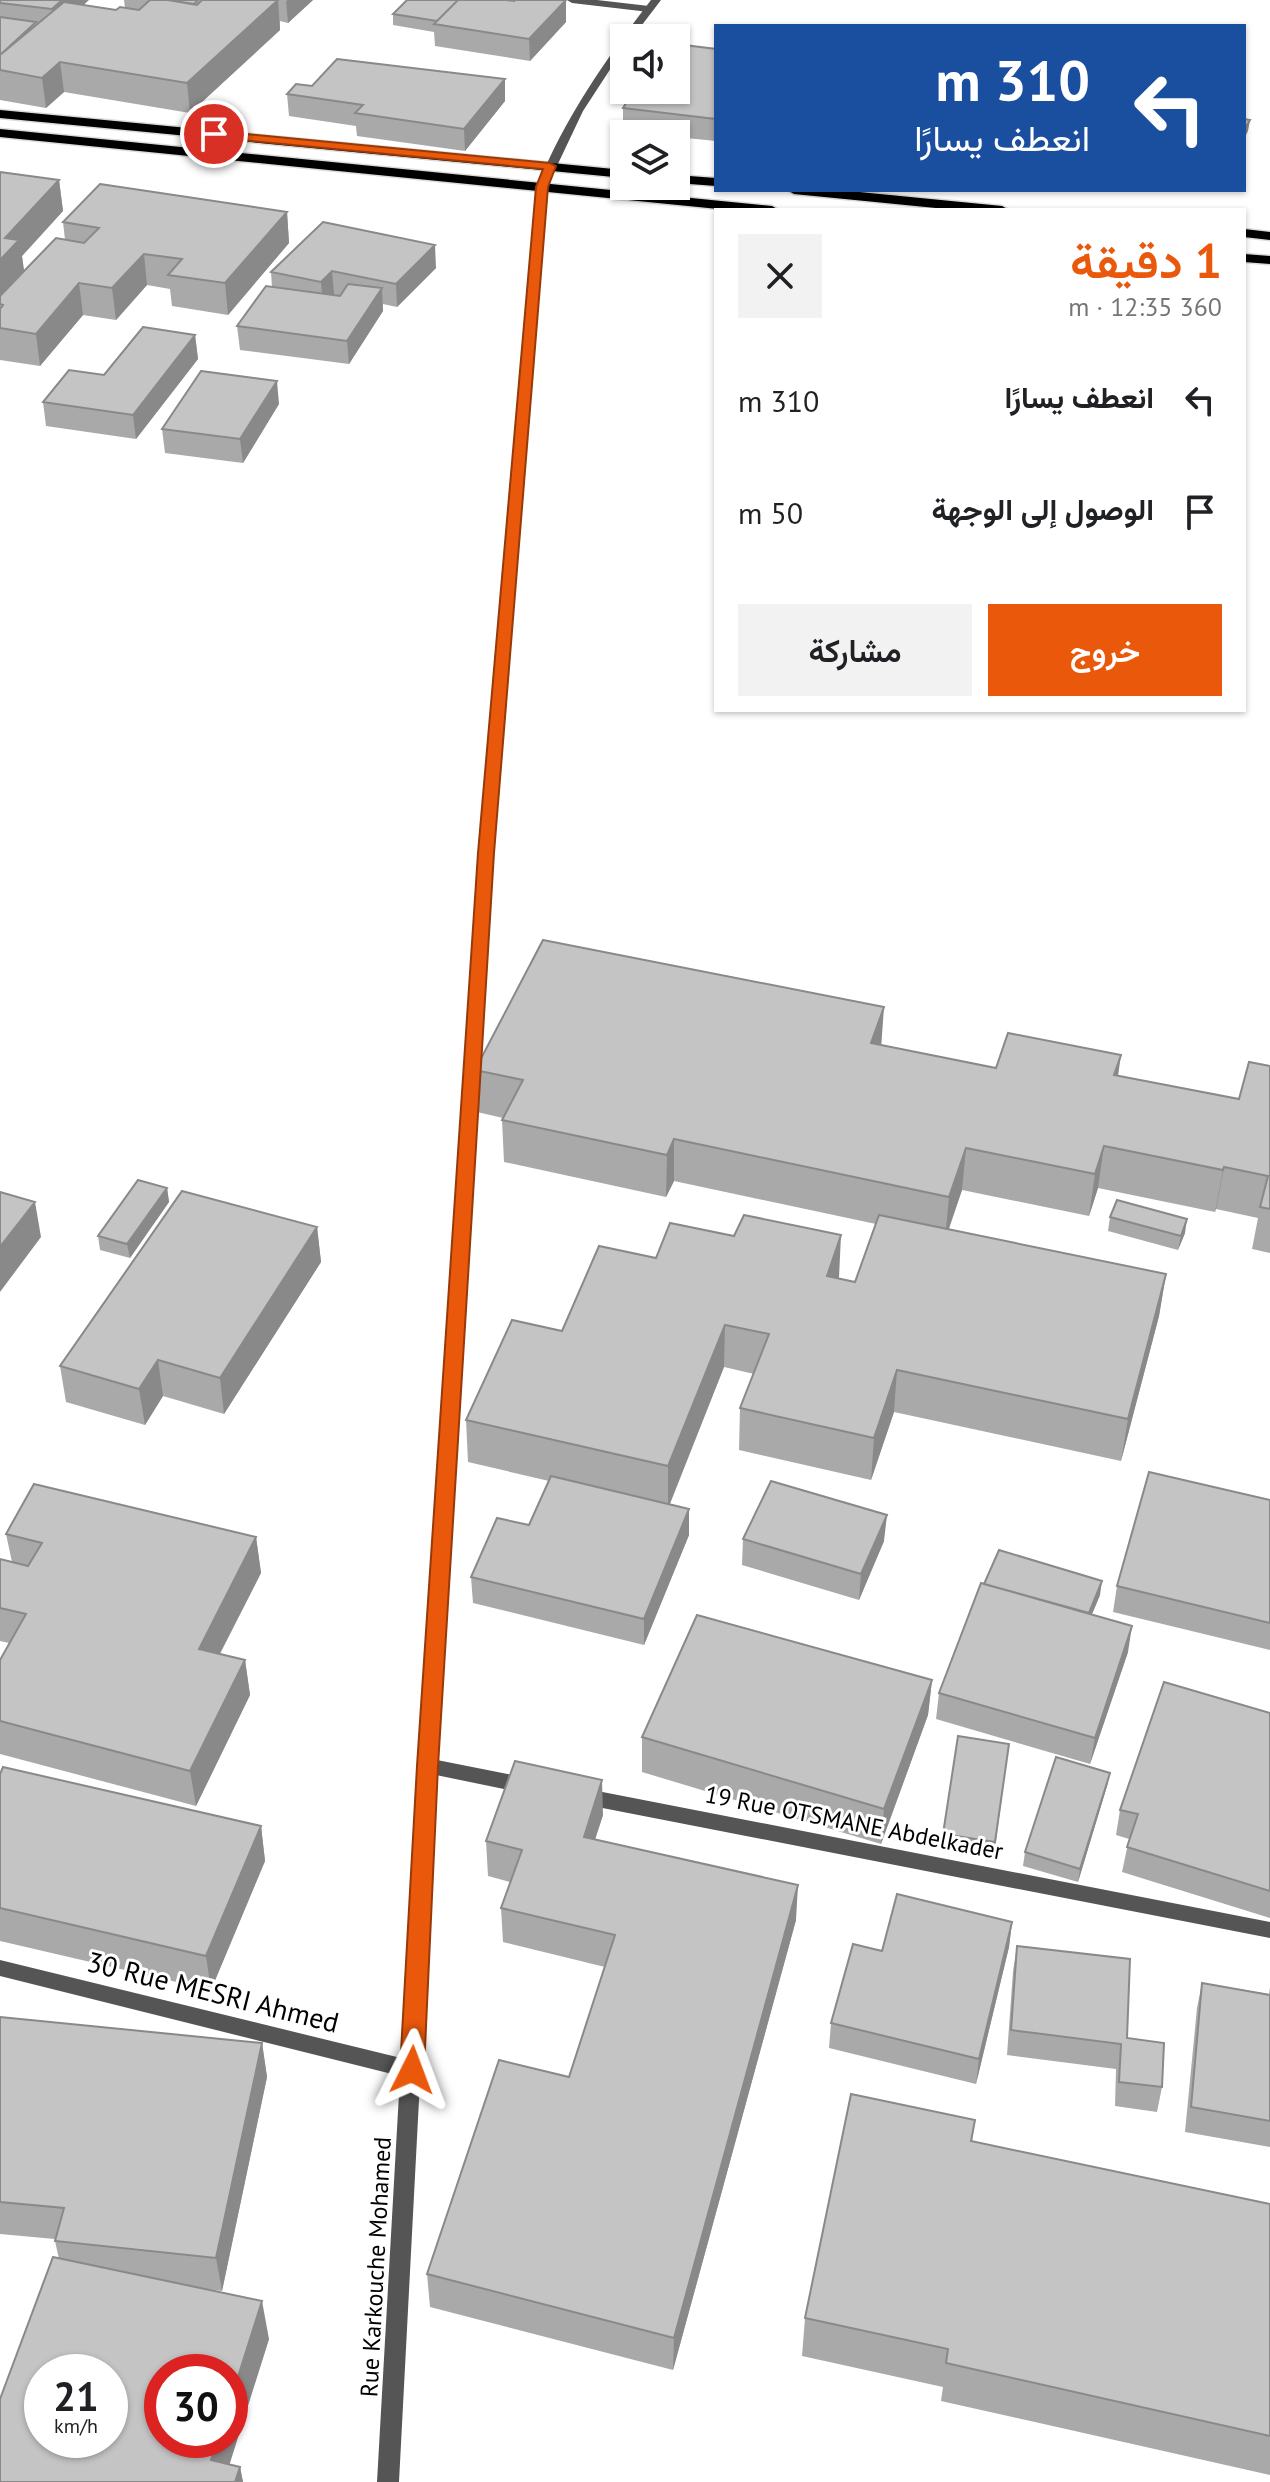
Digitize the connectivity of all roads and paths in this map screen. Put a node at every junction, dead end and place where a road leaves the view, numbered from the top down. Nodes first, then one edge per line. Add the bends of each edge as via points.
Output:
1 (572, 0) edge
2 (653, 4) edge
3 (637, 24) edge
4 (610, 59) edge
5 (0, 114) edge
6 (0, 133) edge
7 (550, 166) junction
8 (610, 172) edge
9 (690, 180) edge
10 (714, 182) edge
11 (542, 187) junction
12 (815, 192) edge
13 (752, 208) edge
14 (981, 208) edge
15 (1246, 233) edge
16 (1270, 236) edge
17 (1246, 258) edge
18 (1270, 260) edge
19 (427, 1766) junction
20 (1270, 1930) edge
21 (0, 1968) edge
22 (412, 2070) junction
23 (388, 2482) edge

1 - 2 street
2 - 3 street, Rue Karkouche Mohamed
4 - 7 street, Rue Karkouche Mohamed
5 - 7 highway
6 - 11 highway
7 - 8 highway
7 - 11 street, Rue Karkouche Mohamed
9 - 10 highway
11 - 13 highway
11 - 19 street, Rue Karkouche Mohamed via 486,853
12 - 14 highway
15 - 16 highway
17 - 18 highway
19 - 20 street, 19 Rue OTSMANE Abdelkader
19 - 22 street, Rue Karkouche Mohamed
21 - 22 street, 30 Rue MESRI Ahmed
22 - 23 street, Rue Karkouche Mohamed

